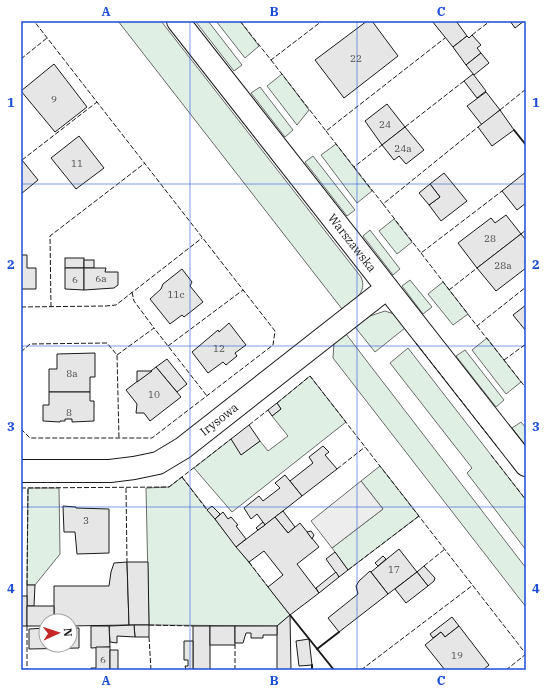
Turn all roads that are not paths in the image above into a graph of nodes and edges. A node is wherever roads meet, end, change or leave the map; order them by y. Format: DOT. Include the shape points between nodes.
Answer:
graph roads {
  1 [pos="178,21"];
  2 [pos="387,288"];
  3 [pos="526,465"];
  4 [pos="21,471"];
  1 -- 2 [label="street, Warszawska"];
  2 -- 3 [label="street, Warszawska"];
  2 -- 4 [label="street, Irysowa" via="189,444 158,463 110,471"];
}
